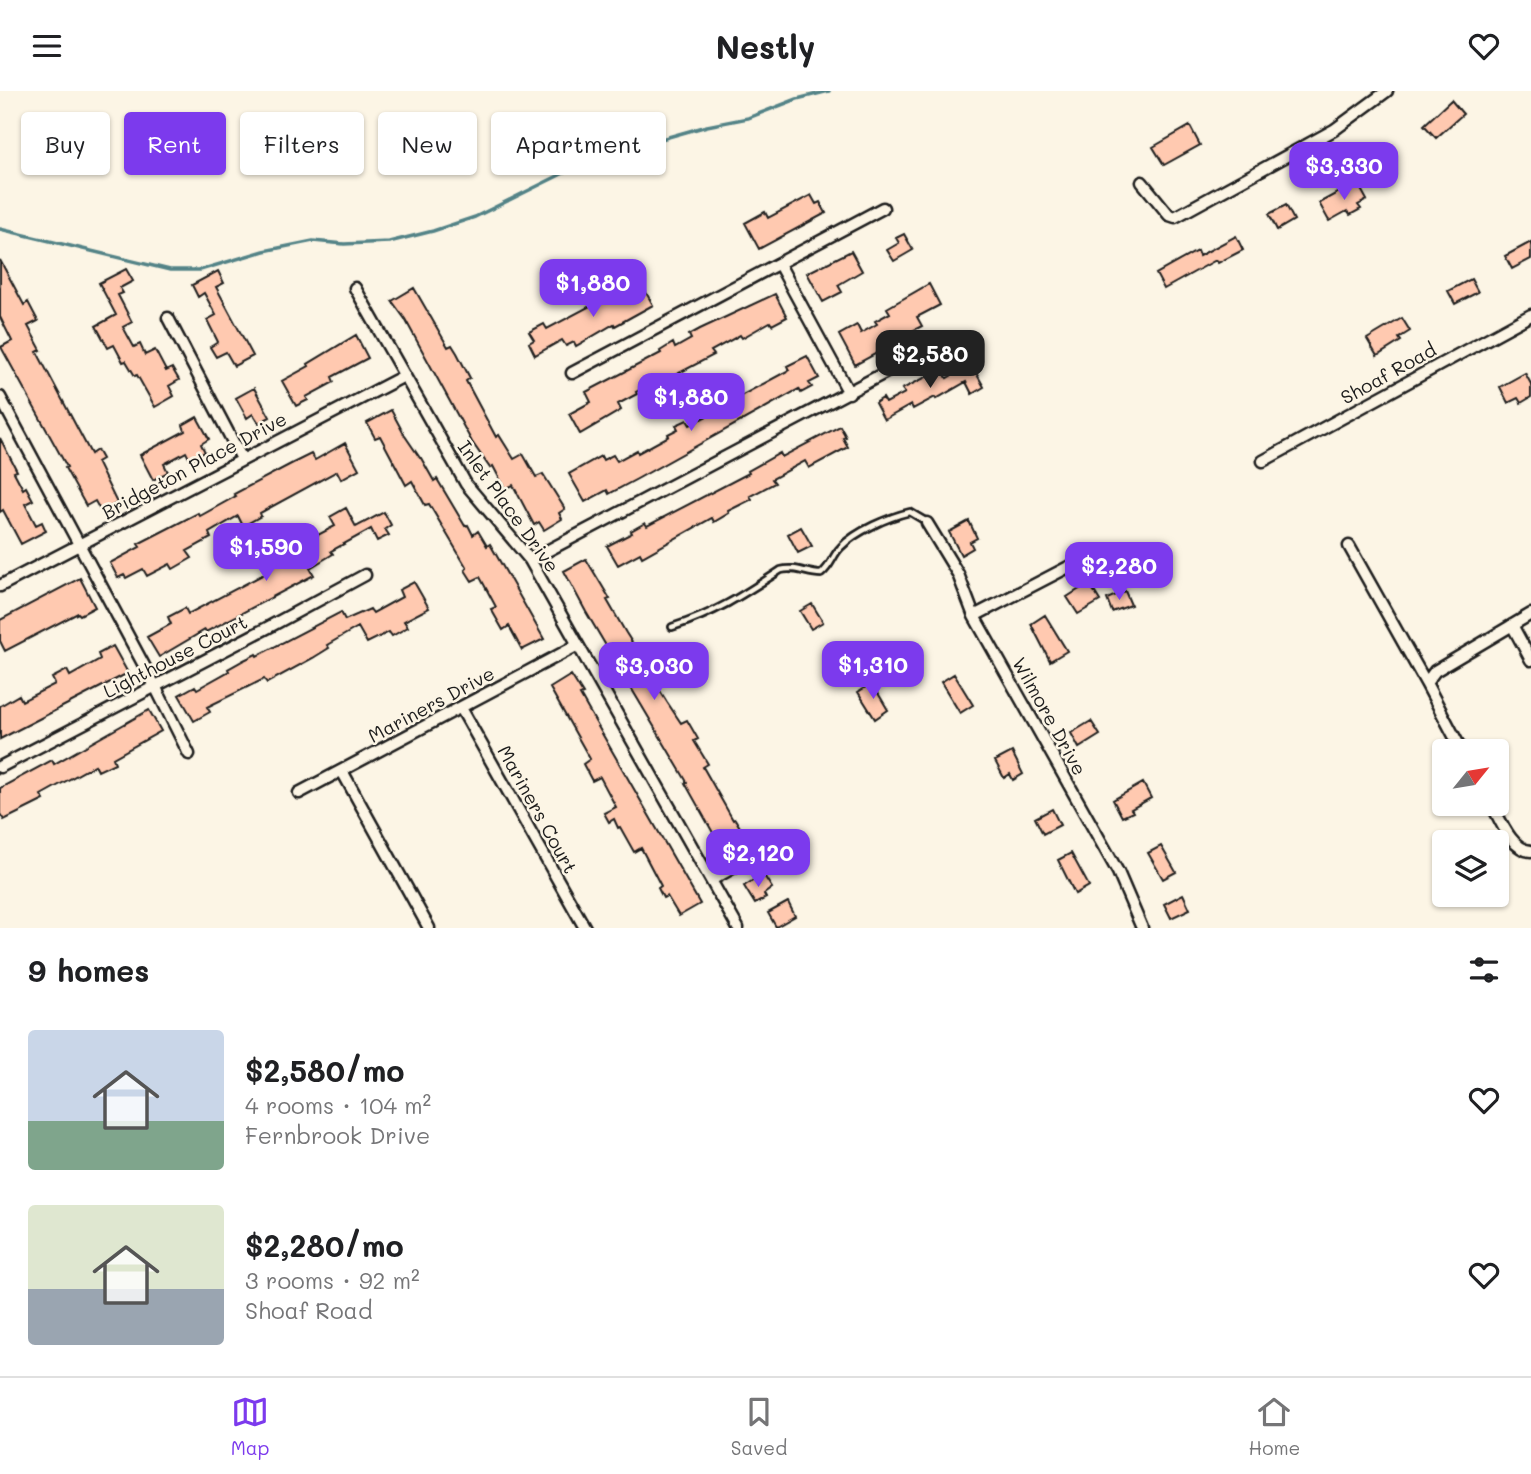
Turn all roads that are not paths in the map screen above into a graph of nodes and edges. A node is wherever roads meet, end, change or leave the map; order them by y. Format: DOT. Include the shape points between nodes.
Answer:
graph roads {
  1 [pos="1387,91"];
  2 [pos="1142,182"];
  3 [pos="883,208"];
  4 [pos="779,264"];
  5 [pos="355,288"];
  6 [pos="1531,315"];
  7 [pos="168,318"];
  8 [pos="949,339"];
  9 [pos="572,373"];
  10 [pos="404,376"];
  11 [pos="849,393"];
  12 [pos="0,397"];
  13 [pos="242,459"];
  14 [pos="1262,461"];
  15 [pos="927,523"];
  16 [pos="79,545"];
  17 [pos="1349,546"];
  18 [pos="530,559"];
  19 [pos="1080,561"];
  20 [pos="365,575"];
  21 [pos="0,586"];
  22 [pos="1531,614"];
  23 [pos="974,616"];
  24 [pos="1512,625"];
  25 [pos="672,627"];
  26 [pos="578,646"];
  27 [pos="1531,660"];
  28 [pos="1426,683"];
  29 [pos="155,686"];
  30 [pos="461,708"];
  31 [pos="1456,739"];
  32 [pos="189,754"];
  33 [pos="0,767"];
  34 [pos="342,771"];
  35 [pos="299,793"];
  36 [pos="1499,816"];
  37 [pos="1531,851"];
  38 [pos="760,853"];
  39 [pos="711,880"];
  40 [pos="429,928"];
  41 [pos="585,928"];
  42 [pos="738,928"];
  43 [pos="1142,928"];
  1 -- 2 [label="street" via="1334,130 1175,217"];
  3 -- 4 [label="street"];
  4 -- 9 [label="street"];
  4 -- 11 [label="street"];
  5 -- 10 [label="street, Inlet Place Drive"];
  6 -- 14 [label="street, Shoaf Road"];
  7 -- 13 [label="street"];
  8 -- 11 [label="street"];
  10 -- 13 [label="street, Bridgeton Place Drive"];
  10 -- 18 [label="street, Inlet Place Drive" via="466,484"];
  11 -- 18 [label="street"];
  12 -- 16 [label="street"];
  13 -- 16 [label="street, Bridgeton Place Drive"];
  15 -- 23 [label="street, Wilmore Drive" via="958,574"];
  15 -- 25 [label="lane" via="910,512 891,517 839,548 821,574 781,570 727,605"];
  16 -- 21 [label="street, Bridgeton Place Drive"];
  16 -- 29 [label="street"];
  17 -- 28 [label="street"];
  18 -- 26 [label="street, Inlet Place Drive"];
  19 -- 23 [label="street"];
  20 -- 29 [label="street, Lighthouse Court"];
  22 -- 24 [label="street"];
  23 -- 43 [label="street, Wilmore Drive" via="1118,872"];
  24 -- 27 [label="street"];
  24 -- 28 [label="street" via="1435,671"];
  26 -- 30 [label="street, Mariners Drive"];
  26 -- 39 [label="street, Inlet Place Drive"];
  28 -- 31 [label="street"];
  29 -- 32 [label="street"];
  29 -- 33 [label="street, Lighthouse Court"];
  30 -- 34 [label="street, Mariners Drive"];
  30 -- 41 [label="street, Mariners Court"];
  34 -- 35 [label="street, Mariners Drive"];
  34 -- 40 [label="street"];
  36 -- 37 [label="street" via="1518,846"];
  38 -- 39 [label="street"];
  39 -- 42 [label="street, Inlet Place Drive"];
}
